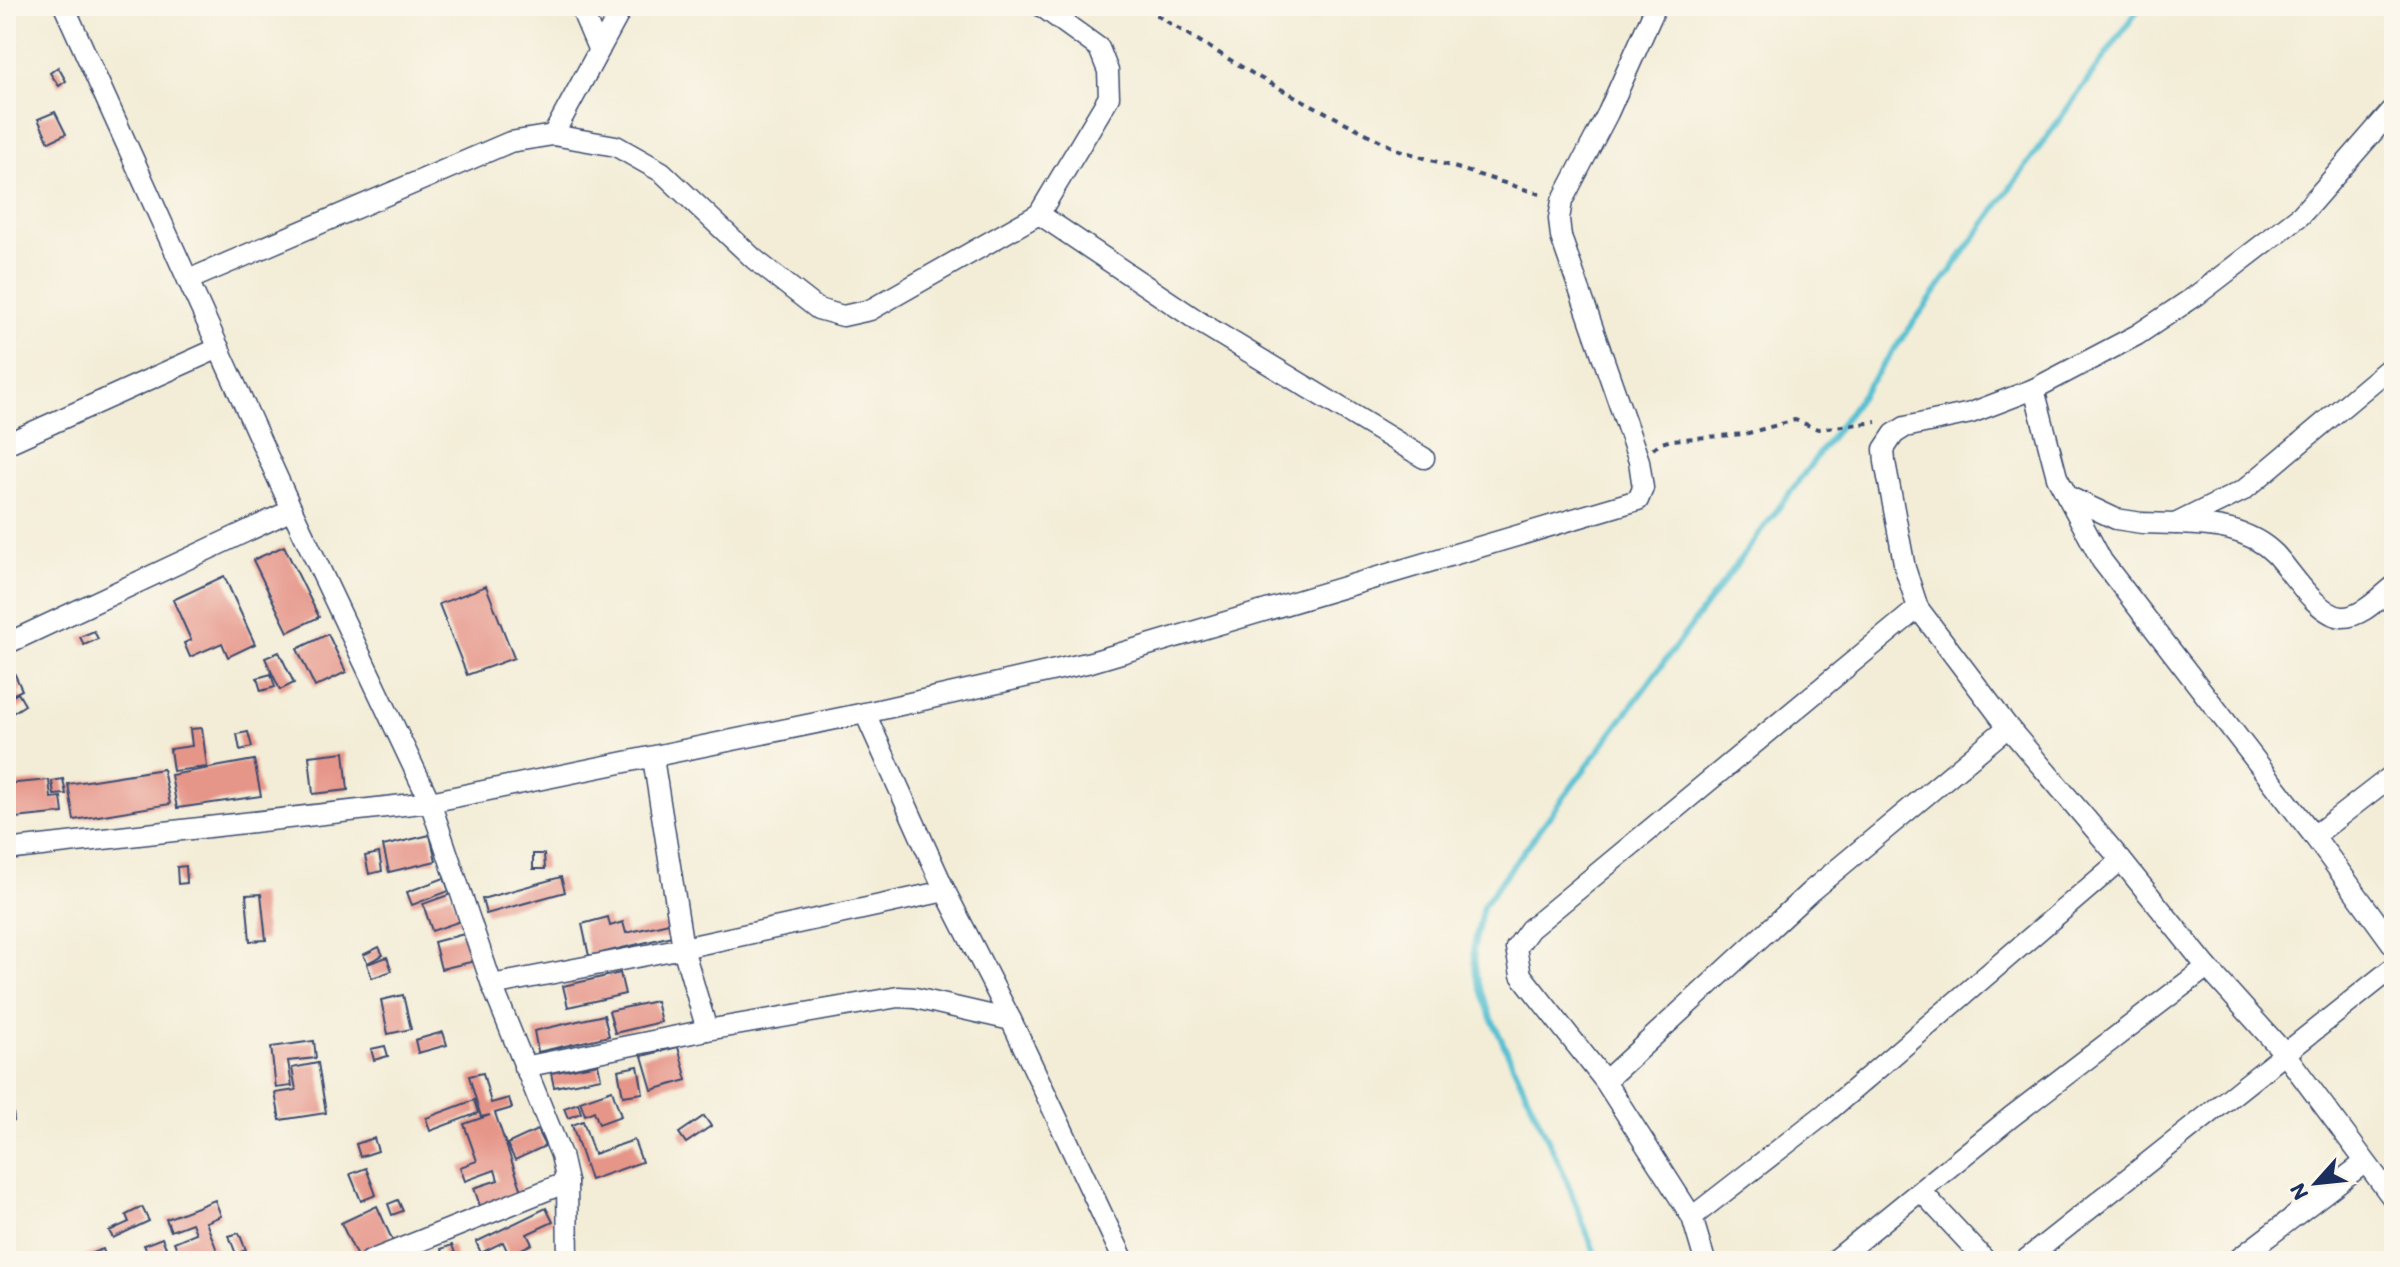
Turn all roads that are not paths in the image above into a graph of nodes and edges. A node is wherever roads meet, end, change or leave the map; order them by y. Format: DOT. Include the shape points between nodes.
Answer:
graph roads {
  1 [pos="64,6"];
  2 [pos="580,6"];
  3 [pos="623,6"];
  4 [pos="1041,6"];
  5 [pos="1656,6"];
  6 [pos="599,51"];
  7 [pos="2394,108"];
  8 [pos="553,135"];
  9 [pos="1039,214"];
  10 [pos="188,280"];
  11 [pos="219,348"];
  12 [pos="2394,364"];
  13 [pos="2034,389"];
  14 [pos="6,444"];
  15 [pos="1424,458"];
  16 [pos="2067,496"];
  17 [pos="292,510"];
  18 [pos="2175,524"];
  19 [pos="2394,586"];
  20 [pos="1918,608"];
  21 [pos="6,644"];
  22 [pos="865,713"];
  23 [pos="2008,727"];
  24 [pos="653,758"];
  25 [pos="2394,774"];
  26 [pos="430,802"];
  27 [pos="2314,836"];
  28 [pos="6,850"];
  29 [pos="2121,860"];
  30 [pos="945,891"];
  31 [pos="2394,946"];
  32 [pos="683,948"];
  33 [pos="2207,967"];
  34 [pos="2394,967"];
  35 [pos="492,985"];
  36 [pos="1011,1020"];
  37 [pos="707,1030"];
  38 [pos="2286,1055"];
  39 [pos="524,1067"];
  40 [pos="1605,1081"];
  41 [pos="2364,1163"];
  42 [pos="567,1182"];
  43 [pos="1921,1191"];
  44 [pos="2394,1200"];
  45 [pos="1692,1217"];
  46 [pos="370,1261"];
  47 [pos="568,1261"];
  48 [pos="1124,1261"];
  49 [pos="1705,1261"];
  50 [pos="1834,1261"];
  51 [pos="1986,1261"];
  52 [pos="2024,1261"];
  53 [pos="2236,1261"];
  1 -- 10 [label="street"];
  2 -- 6 [label="street"];
  3 -- 6 [label="street"];
  4 -- 9 [label="street" via="1099,48 1108,71 1109,97"];
  5 -- 22 [label="street" via="1562,201 1559,219 1640,466 1643,488 1638,500 1091,662"];
  6 -- 8 [label="street"];
  7 -- 13 [label="street" via="2301,215 2264,246 2137,335"];
  8 -- 9 [label="street" via="616,146 662,172 754,259 818,309 843,316 870,310"];
  8 -- 10 [label="street" via="510,142"];
  9 -- 15 [label="street" via="1201,323"];
  10 -- 11 [label="street"];
  11 -- 14 [label="street"];
  11 -- 17 [label="street"];
  12 -- 18 [label="street" via="2244,490"];
  13 -- 16 [label="street"];
  13 -- 20 [label="street" via="1971,413 1905,427 1884,449 1905,568"];
  16 -- 18 [label="street" via="2116,519"];
  16 -- 27 [label="street" via="2102,561"];
  17 -- 21 [label="street"];
  17 -- 26 [label="street"];
  18 -- 19 [label="street" via="2230,528 2255,540 2274,553 2328,612 2342,617 2360,612"];
  20 -- 23 [label="street"];
  20 -- 40 [label="street" via="1530,929 1516,948 1521,975"];
  22 -- 24 [label="street"];
  22 -- 30 [label="street"];
  23 -- 29 [label="street"];
  23 -- 40 [label="street" via="1811,891"];
  24 -- 26 [label="street"];
  24 -- 32 [label="street"];
  25 -- 27 [label="street"];
  26 -- 28 [label="street"];
  26 -- 35 [label="street"];
  27 -- 31 [label="street"];
  29 -- 33 [label="street"];
  29 -- 45 [label="street" via="1826,1113"];
  30 -- 32 [label="street"];
  30 -- 36 [label="street"];
  32 -- 35 [label="street"];
  32 -- 37 [label="street"];
  33 -- 38 [label="street"];
  33 -- 43 [label="street"];
  34 -- 38 [label="street"];
  35 -- 39 [label="street"];
  36 -- 37 [label="street" via="898,997"];
  36 -- 48 [label="street"];
  37 -- 39 [label="street"];
  38 -- 41 [label="street"];
  38 -- 52 [label="street"];
  39 -- 42 [label="street"];
  40 -- 45 [label="street"];
  41 -- 44 [label="street"];
  41 -- 53 [label="street"];
  42 -- 46 [label="street"];
  42 -- 47 [label="street"];
  43 -- 50 [label="street"];
  43 -- 51 [label="street"];
  45 -- 49 [label="street"];
}
